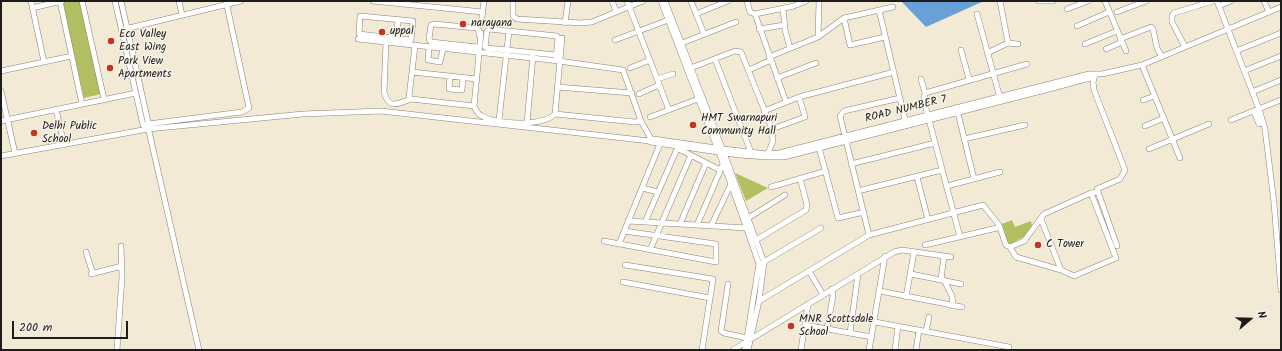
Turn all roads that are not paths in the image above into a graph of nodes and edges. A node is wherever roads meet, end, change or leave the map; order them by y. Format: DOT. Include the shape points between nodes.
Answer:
graph roads {
  1 [pos="31,1"];
  2 [pos="61,1"];
  3 [pos="82,1"];
  4 [pos="115,1"];
  5 [pos="121,1"];
  6 [pos="179,1"];
  7 [pos="241,1"];
  8 [pos="373,1"];
  9 [pos="484,1"];
  10 [pos="513,1"];
  11 [pos="568,1"];
  12 [pos="612,1"];
  13 [pos="643,1"];
  14 [pos="661,1"];
  15 [pos="665,1"];
  16 [pos="692,1"];
  17 [pos="728,1"];
  18 [pos="747,1"];
  19 [pos="806,1"];
  20 [pos="818,1"];
  21 [pos="1000,1"];
  22 [pos="1039,1"];
  23 [pos="1053,1"];
  24 [pos="1088,1"];
  25 [pos="1105,1"];
  26 [pos="1146,1"];
  27 [pos="1213,1"];
  28 [pos="1231,1"];
  29 [pos="1264,1"];
  30 [pos="226,3"];
  31 [pos="628,4"];
  32 [pos="1218,4"];
  33 [pos="893,7"];
  34 [pos="1281,7"];
  35 [pos="32,8"];
  36 [pos="783,8"];
  37 [pos="1067,9"];
  38 [pos="879,10"];
  39 [pos="616,11"];
  40 [pos="483,12"];
  41 [pos="1110,12"];
  42 [pos="1117,12"];
  43 [pos="1269,12"];
  44 [pos="696,14"];
  45 [pos="755,14"];
  46 [pos="977,14"];
  47 [pos="182,15"];
  48 [pos="844,18"];
  49 [pos="670,19"];
  50 [pos="398,20"];
  51 [pos="736,22"];
  52 [pos="565,23"];
  53 [pos="481,24"];
  54 [pos="784,25"];
  55 [pos="1077,26"];
  56 [pos="1228,28"];
  57 [pos="760,29"];
  58 [pos="125,30"];
  59 [pos="509,31"];
  60 [pos="638,31"];
  61 [pos="1117,31"];
  62 [pos="481,33"];
  63 [pos="1281,33"];
  64 [pos="704,34"];
  65 [pos="818,37"];
  66 [pos="885,37"];
  67 [pos="562,38"];
  68 [pos="358,39"];
  69 [pos="615,40"];
  70 [pos="396,41"];
  71 [pos="1121,41"];
  72 [pos="386,42"];
  73 [pos="682,43"];
  74 [pos="1008,43"];
  75 [pos="412,44"];
  76 [pos="1018,44"];
  77 [pos="1085,44"];
  78 [pos="429,47"];
  79 [pos="456,47"];
  80 [pos="1185,47"];
  81 [pos="790,48"];
  82 [pos="443,49"];
  83 [pos="1106,49"];
  84 [pos="961,50"];
  85 [pos="478,51"];
  86 [pos="1126,51"];
  87 [pos="1236,51"];
  88 [pos="507,52"];
  89 [pos="988,53"];
  90 [pos="533,55"];
  91 [pos="72,56"];
  92 [pos="1281,56"];
  93 [pos="1162,57"];
  94 [pos="770,58"];
  95 [pos="557,59"];
  96 [pos="715,59"];
  97 [pos="650,60"];
  98 [pos="44,62"];
  99 [pos="816,62"];
  100 [pos="1027,64"];
  101 [pos="1142,65"];
  102 [pos="630,68"];
  103 [pos="689,69"];
  104 [pos="749,70"];
  105 [pos="1,71"];
  106 [pos="1244,71"];
  107 [pos="412,72"];
  108 [pos="894,72"];
  109 [pos="993,72"];
  110 [pos="673,74"];
  111 [pos="1094,75"];
  112 [pos="450,76"];
  113 [pos="463,78"];
  114 [pos="777,78"];
  115 [pos="477,79"];
  116 [pos="657,79"];
  117 [pos="921,79"];
  118 [pos="969,79"];
  119 [pos="1281,80"];
  120 [pos="659,85"];
  121 [pos="557,87"];
  122 [pos="1,91"];
  123 [pos="1252,92"];
  124 [pos="136,93"];
  125 [pos="632,93"];
  126 [pos="925,93"];
  127 [pos="639,94"];
  128 [pos="1155,96"];
  129 [pos="799,97"];
  130 [pos="900,98"];
  131 [pos="104,99"];
  132 [pos="411,99"];
  133 [pos="698,99"];
  134 [pos="1000,99"];
  135 [pos="1142,100"];
  136 [pos="1281,100"];
  137 [pos="786,102"];
  138 [pos="82,104"];
  139 [pos="474,106"];
  140 [pos="56,109"];
  141 [pos="669,110"];
  142 [pos="958,110"];
  143 [pos="1256,110"];
  144 [pos="764,111"];
  145 [pos="554,114"];
  146 [pos="650,117"];
  147 [pos="929,118"];
  148 [pos="1164,118"];
  149 [pos="7,120"];
  150 [pos="499,120"];
  151 [pos="1231,120"];
  152 [pos="1,121"];
  153 [pos="641,121"];
  154 [pos="527,123"];
  155 [pos="906,123"];
  156 [pos="1209,124"];
  157 [pos="1259,124"];
  158 [pos="1025,125"];
  159 [pos="148,126"];
  160 [pos="1145,126"];
  161 [pos="772,129"];
  162 [pos="845,138"];
  163 [pos="964,139"];
  164 [pos="1172,139"];
  165 [pos="650,140"];
  166 [pos="935,143"];
  167 [pos="660,144"];
  168 [pos="64,145"];
  169 [pos="818,145"];
  170 [pos="676,148"];
  171 [pos="1149,149"];
  172 [pos="721,151"];
  173 [pos="15,153"];
  174 [pos="752,154"];
  175 [pos="691,155"];
  176 [pos="1,156"];
  177 [pos="767,156"];
  178 [pos="1180,158"];
  179 [pos="706,162"];
  180 [pos="723,164"];
  181 [pos="851,164"];
  182 [pos="720,170"];
  183 [pos="942,170"];
  184 [pos="826,171"];
  185 [pos="1000,172"];
  186 [pos="917,177"];
  187 [pos="800,178"];
  188 [pos="974,179"];
  189 [pos="731,184"];
  190 [pos="947,186"];
  191 [pos="771,187"];
  192 [pos="642,188"];
  193 [pos="858,191"];
  194 [pos="658,192"];
  195 [pos="1098,192"];
  196 [pos="1091,193"];
  197 [pos="785,195"];
  198 [pos="864,212"];
  199 [pos="954,214"];
  200 [pos="1041,219"];
  201 [pos="746,220"];
  202 [pos="928,220"];
  203 [pos="628,221"];
  204 [pos="645,222"];
  205 [pos="662,223"];
  206 [pos="680,224"];
  207 [pos="697,225"];
  208 [pos="711,226"];
  209 [pos="747,228"];
  210 [pos="821,228"];
  211 [pos="997,228"];
  212 [pos="624,231"];
  213 [pos="869,235"];
  214 [pos="656,236"];
  215 [pos="960,237"];
  216 [pos="756,240"];
  217 [pos="604,241"];
  218 [pos="619,244"];
  219 [pos="925,245"];
  220 [pos="121,246"];
  221 [pos="1117,246"];
  222 [pos="1010,247"];
  223 [pos="650,250"];
  224 [pos="86,252"];
  225 [pos="914,252"];
  226 [pos="885,256"];
  227 [pos="944,256"];
  228 [pos="951,257"];
  229 [pos="761,263"];
  230 [pos="625,264"];
  231 [pos="122,266"];
  232 [pos="1061,270"];
  233 [pos="809,271"];
  234 [pos="858,274"];
  235 [pos="911,274"];
  236 [pos="942,279"];
  237 [pos="623,282"];
  238 [pos="728,284"];
  239 [pos="961,284"];
  240 [pos="832,289"];
  241 [pos="1281,290"];
  242 [pos="880,291"];
  243 [pos="823,295"];
  244 [pos="906,296"];
  245 [pos="710,298"];
  246 [pos="759,301"];
  247 [pos="808,304"];
  248 [pos="953,306"];
  249 [pos="962,307"];
  250 [pos="928,317"];
  251 [pos="875,322"];
  252 [pos="805,325"];
  253 [pos="898,326"];
  254 [pos="827,329"];
  255 [pos="919,330"];
  256 [pos="926,331"];
  257 [pos="850,333"];
  258 [pos="872,337"];
  259 [pos="748,340"];
  260 [pos="1009,347"];
  261 [pos="117,350"];
  262 [pos="200,350"];
  263 [pos="702,350"];
  264 [pos="733,350"];
  265 [pos="745,350"];
  266 [pos="748,350"];
  267 [pos="801,350"];
  268 [pos="870,350"];
  269 [pos="895,350"];
  270 [pos="916,350"];
  1 -- 35 [label="street"];
  2 -- 35 [label="street"];
  2 -- 91 [label="street"];
  3 -- 131 [label="street"];
  4 -- 58 [label="street"];
  5 -- 58 [label="street"];
  6 -- 47 [label="street"];
  7 -- 30 [label="street"];
  8 -- 40 [label="street"];
  9 -- 40 [label="street"];
  10 -- 52 [label="street" via="512,12 517,19"];
  11 -- 52 [label="street"];
  12 -- 39 [label="street"];
  13 -- 31 [label="street"];
  14 -- 49 [label="street"];
  15 -- 49 [label="street"];
  16 -- 44 [label="street"];
  17 -- 44 [label="street"];
  18 -- 45 [label="street" via="750,12"];
  19 -- 36 [label="street"];
  20 -- 65 [label="street"];
  21 -- 74 [label="street"];
  22 -- 23 [label="street"];
  24 -- 37 [label="street"];
  25 -- 41 [label="street"];
  26 -- 42 [label="street"];
  27 -- 80 [label="street" via="1174,13 1172,16 1172,22"];
  28 -- 32 [label="street"];
  29 -- 43 [label="street"];
  30 -- 47 [label="street"];
  30 -- 159 [label="street" via="248,108 242,112"];
  31 -- 39 [label="street"];
  31 -- 60 [label="street"];
  32 -- 56 [label="street"];
  33 -- 38 [label="street"];
  34 -- 43 [label="street, ROAD NUMBER 7"];
  35 -- 98 [label="street"];
  36 -- 45 [label="street"];
  36 -- 54 [label="street"];
  38 -- 48 [label="street"];
  38 -- 66 [label="street"];
  39 -- 52 [label="street" via="592,22"];
  40 -- 53 [label="street"];
  41 -- 55 [label="street"];
  41 -- 61 [label="street"];
  43 -- 56 [label="street, ROAD NUMBER 7"];
  44 -- 64 [label="street"];
  45 -- 57 [label="street"];
  46 -- 89 [label="street"];
  47 -- 58 [label="street"];
  48 -- 65 [label="street"];
  48 -- 66 [label="street" via="850,44"];
  49 -- 60 [label="street"];
  49 -- 73 [label="street"];
  49 -- 103 [label="street"];
  50 -- 70 [label="street"];
  50 -- 70 [label="street" via="362,16 358,31 359,34"];
  50 -- 75 [label="street" via="412,21"];
  51 -- 64 [label="street"];
  54 -- 57 [label="street"];
  54 -- 81 [label="street"];
  56 -- 80 [label="street, ROAD NUMBER 7"];
  56 -- 87 [label="street"];
  57 -- 94 [label="street"];
  58 -- 124 [label="street"];
  58 -- 159 [label="street"];
  59 -- 88 [label="street"];
  59 -- 88 [label="street" via="489,29 485,47"];
  59 -- 95 [label="street" via="558,37"];
  60 -- 69 [label="street"];
  60 -- 97 [label="street"];
  61 -- 71 [label="street"];
  61 -- 77 [label="street"];
  62 -- 85 [label="street"];
  63 -- 87 [label="street"];
  64 -- 73 [label="street"];
  65 -- 81 [label="street"];
  66 -- 108 [label="street"];
  67 -- 95 [label="street"];
  68 -- 72 [label="street"];
  70 -- 72 [label="street"];
  70 -- 75 [label="street"];
  71 -- 83 [label="street"];
  71 -- 86 [label="street"];
  71 -- 93 [label="street" via="1151,27"];
  72 -- 132 [label="street" via="384,92 387,100 395,105"];
  73 -- 103 [label="street"];
  74 -- 76 [label="street"];
  74 -- 89 [label="street"];
  75 -- 78 [label="street"];
  75 -- 107 [label="street"];
  78 -- 82 [label="street"];
  78 -- 82 [label="street" via="428,60 440,62"];
  79 -- 82 [label="street"];
  79 -- 85 [label="street"];
  79 -- 85 [label="street" via="429,41 432,24 478,28"];
  80 -- 93 [label="street, ROAD NUMBER 7"];
  81 -- 94 [label="street"];
  84 -- 118 [label="street"];
  85 -- 88 [label="street"];
  85 -- 115 [label="street"];
  87 -- 106 [label="street"];
  88 -- 90 [label="street"];
  88 -- 150 [label="street"];
  89 -- 109 [label="street"];
  90 -- 95 [label="street"];
  90 -- 154 [label="street"];
  91 -- 98 [label="street"];
  91 -- 138 [label="street"];
  92 -- 106 [label="street"];
  93 -- 101 [label="street, ROAD NUMBER 7"];
  94 -- 104 [label="street"];
  94 -- 114 [label="street"];
  95 -- 121 [label="street"];
  95 -- 125 [label="street" via="623,70"];
  96 -- 103 [label="street"];
  96 -- 104 [label="street" via="738,51 741,52"];
  96 -- 174 [label="street"];
  97 -- 102 [label="street"];
  97 -- 116 [label="street"];
  98 -- 105 [label="street"];
  99 -- 114 [label="street"];
  100 -- 109 [label="street"];
  101 -- 111 [label="street, ROAD NUMBER 7"];
  101 -- 128 [label="street"];
  103 -- 133 [label="street"];
  103 -- 172 [label="street"];
  104 -- 144 [label="street"];
  106 -- 123 [label="street"];
  107 -- 112 [label="street"];
  107 -- 132 [label="street" via="409,97"];
  108 -- 129 [label="street"];
  108 -- 130 [label="street"];
  109 -- 118 [label="street"];
  109 -- 134 [label="street"];
  110 -- 116 [label="street"];
  111 -- 134 [label="street, ROAD NUMBER 7" via="1089,74"];
  111 -- 195 [label="street" via="1094,90 1125,170 1120,179 1101,187"];
  112 -- 113 [label="street"];
  112 -- 113 [label="street" via="449,89 460,91"];
  113 -- 115 [label="street"];
  114 -- 137 [label="street"];
  115 -- 139 [label="street"];
  116 -- 120 [label="street"];
  117 -- 126 [label="street"];
  118 -- 126 [label="street"];
  119 -- 123 [label="street"];
  120 -- 127 [label="street"];
  120 -- 141 [label="street"];
  121 -- 125 [label="street"];
  121 -- 145 [label="street"];
  122 -- 149 [label="street"];
  123 -- 143 [label="street"];
  124 -- 131 [label="street"];
  124 -- 159 [label="street" via="143,125"];
  125 -- 153 [label="street"];
  126 -- 147 [label="street" via="924,101"];
  128 -- 135 [label="street"];
  128 -- 148 [label="street"];
  129 -- 137 [label="street"];
  129 -- 161 [label="street" via="805,117"];
  130 -- 155 [label="street"];
  130 -- 162 [label="street" via="842,112 840,116"];
  131 -- 138 [label="street"];
  132 -- 139 [label="street"];
  133 -- 141 [label="street"];
  133 -- 172 [label="street"];
  134 -- 142 [label="street, ROAD NUMBER 7"];
  136 -- 143 [label="street"];
  137 -- 144 [label="street"];
  138 -- 140 [label="street"];
  139 -- 150 [label="street" via="483,117"];
  140 -- 149 [label="street"];
  140 -- 168 [label="street"];
  141 -- 146 [label="street"];
  142 -- 147 [label="street, ROAD NUMBER 7"];
  142 -- 163 [label="street"];
  143 -- 151 [label="street"];
  143 -- 157 [label="street"];
  143 -- 241 [label="street" via="1266,141"];
  144 -- 161 [label="street"];
  145 -- 153 [label="street"];
  145 -- 154 [label="street" via="542,121"];
  147 -- 155 [label="street, ROAD NUMBER 7"];
  147 -- 166 [label="street"];
  148 -- 160 [label="street"];
  148 -- 164 [label="street"];
  149 -- 152 [label="street"];
  149 -- 173 [label="street"];
  150 -- 154 [label="street"];
  153 -- 165 [label="street"];
  155 -- 162 [label="street, ROAD NUMBER 7"];
  156 -- 164 [label="street"];
  158 -- 163 [label="street"];
  159 -- 165 [label="street" via="274,116 381,112"];
  159 -- 168 [label="street"];
  159 -- 262 [label="street"];
  161 -- 177 [label="street" via="773,140"];
  162 -- 169 [label="street, ROAD NUMBER 7"];
  162 -- 181 [label="street"];
  163 -- 188 [label="street"];
  164 -- 171 [label="street"];
  164 -- 178 [label="street"];
  165 -- 167 [label="street" via="652,144"];
  165 -- 172 [label="street" via="711,146"];
  166 -- 181 [label="street"];
  166 -- 183 [label="street"];
  167 -- 170 [label="street"];
  167 -- 192 [label="street"];
  168 -- 173 [label="street"];
  169 -- 177 [label="street, ROAD NUMBER 7" via="784,157"];
  169 -- 184 [label="street"];
  170 -- 172 [label="street"];
  170 -- 175 [label="street"];
  170 -- 194 [label="street"];
  172 -- 174 [label="street, ROAD NUMBER 7"];
  172 -- 180 [label="street"];
  172 -- 201 [label="street"];
  173 -- 176 [label="street"];
  174 -- 177 [label="street, ROAD NUMBER 7"];
  175 -- 179 [label="street"];
  175 -- 205 [label="street"];
  179 -- 182 [label="street"];
  179 -- 206 [label="street"];
  180 -- 182 [label="street"];
  180 -- 189 [label="street"];
  181 -- 193 [label="street"];
  182 -- 207 [label="street"];
  183 -- 186 [label="street"];
  183 -- 190 [label="street"];
  184 -- 187 [label="street"];
  184 -- 198 [label="street" via="838,218"];
  185 -- 188 [label="street"];
  186 -- 193 [label="street"];
  186 -- 202 [label="street"];
  187 -- 191 [label="street"];
  187 -- 216 [label="street" via="806,210"];
  188 -- 190 [label="street"];
  189 -- 201 [label="street"];
  189 -- 208 [label="street"];
  190 -- 199 [label="street"];
  192 -- 194 [label="street"];
  192 -- 203 [label="street"];
  193 -- 198 [label="street"];
  194 -- 204 [label="street"];
  195 -- 196 [label="street"];
  195 -- 221 [label="street"];
  196 -- 200 [label="street" via="1044,214"];
  196 -- 232 [label="street" via="1116,258 1074,276"];
  197 -- 201 [label="street"];
  198 -- 213 [label="street"];
  199 -- 202 [label="street"];
  199 -- 215 [label="street"];
  199 -- 222 [label="street" via="983,205 999,225 1006,245"];
  200 -- 222 [label="street" via="1024,241"];
  200 -- 232 [label="street"];
  201 -- 209 [label="street"];
  201 -- 216 [label="street"];
  202 -- 213 [label="street"];
  203 -- 204 [label="street"];
  203 -- 212 [label="street"];
  204 -- 205 [label="street"];
  205 -- 206 [label="street"];
  205 -- 214 [label="street"];
  206 -- 207 [label="street"];
  207 -- 208 [label="street"];
  208 -- 209 [label="street"];
  209 -- 229 [label="street"];
  210 -- 229 [label="street"];
  211 -- 215 [label="street"];
  212 -- 214 [label="street"];
  212 -- 218 [label="street"];
  213 -- 233 [label="street"];
  214 -- 223 [label="street"];
  214 -- 223 [label="street" via="716,244 716,262"];
  215 -- 219 [label="street"];
  216 -- 229 [label="street"];
  217 -- 218 [label="street"];
  218 -- 223 [label="street"];
  220 -- 231 [label="street"];
  222 -- 232 [label="street" via="1016,257"];
  224 -- 231 [label="street" via="92,274"];
  225 -- 226 [label="street" via="902,250"];
  225 -- 227 [label="street"];
  225 -- 235 [label="street"];
  226 -- 234 [label="street"];
  226 -- 242 [label="street"];
  227 -- 228 [label="street"];
  227 -- 236 [label="street"];
  229 -- 246 [label="street"];
  229 -- 259 [label="street"];
  230 -- 245 [label="street" via="713,279"];
  231 -- 261 [label="street"];
  233 -- 243 [label="street"];
  233 -- 246 [label="street"];
  234 -- 240 [label="street"];
  234 -- 257 [label="street"];
  235 -- 236 [label="street"];
  235 -- 244 [label="street"];
  236 -- 239 [label="street"];
  236 -- 248 [label="street" via="952,296"];
  237 -- 245 [label="street"];
  238 -- 259 [label="street" via="721,331"];
  240 -- 243 [label="street"];
  240 -- 254 [label="street"];
  242 -- 244 [label="street"];
  242 -- 251 [label="street"];
  243 -- 247 [label="street"];
  244 -- 248 [label="street"];
  245 -- 263 [label="street"];
  246 -- 259 [label="street"];
  247 -- 252 [label="street"];
  247 -- 259 [label="street"];
  248 -- 249 [label="street"];
  250 -- 256 [label="street"];
  251 -- 253 [label="street"];
  251 -- 258 [label="street"];
  252 -- 254 [label="street"];
  252 -- 267 [label="street"];
  253 -- 255 [label="street"];
  253 -- 269 [label="street"];
  254 -- 257 [label="street"];
  255 -- 256 [label="street"];
  255 -- 270 [label="street"];
  256 -- 260 [label="street"];
  257 -- 258 [label="street"];
  258 -- 268 [label="street"];
  259 -- 264 [label="street"];
  259 -- 265 [label="street"];
  259 -- 266 [label="street"];
}
